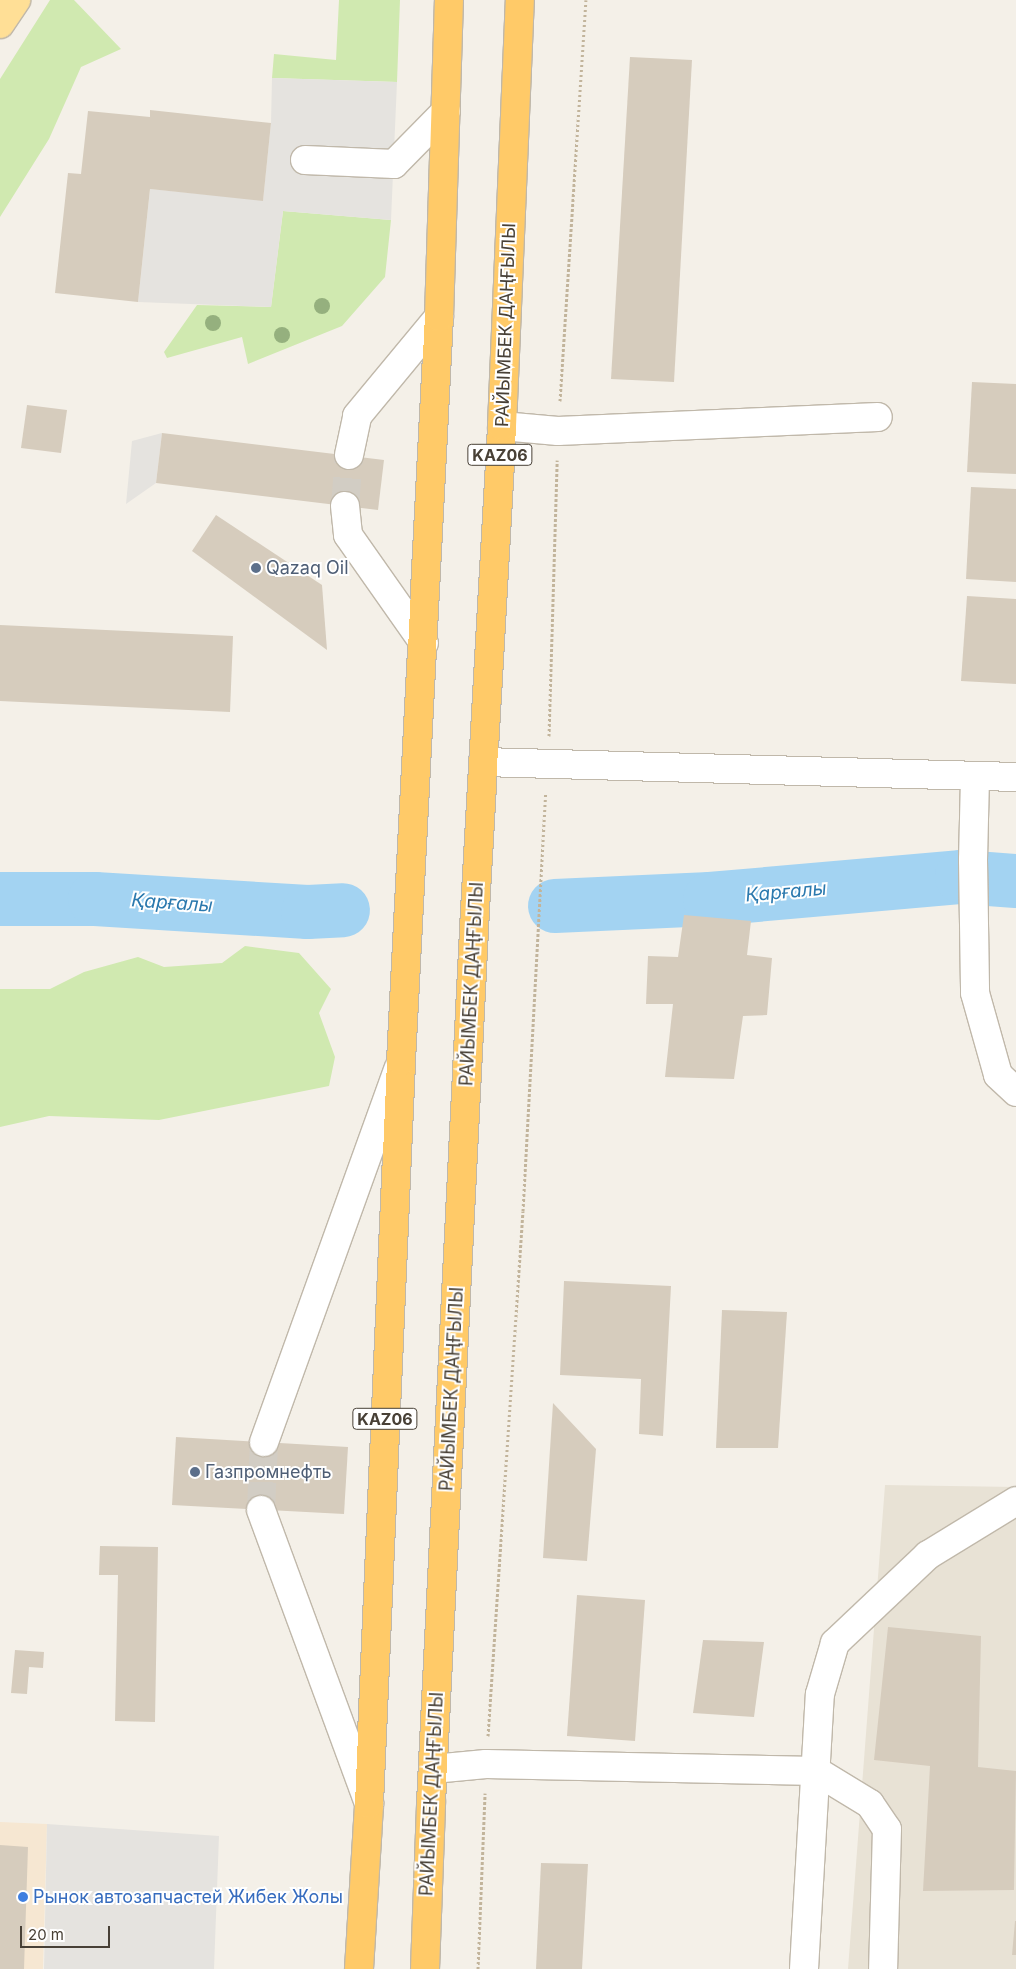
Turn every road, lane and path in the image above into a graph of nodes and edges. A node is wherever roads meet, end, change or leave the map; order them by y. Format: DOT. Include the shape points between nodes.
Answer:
graph roads {
  1 [pos="16,0"];
  2 [pos="449,0"];
  3 [pos="520,0"];
  4 [pos="586,0"];
  5 [pos="0,24"];
  6 [pos="446,111"];
  7 [pos="305,160"];
  8 [pos="440,317"];
  9 [pos="878,417"];
  10 [pos="502,426"];
  11 [pos="558,431"];
  12 [pos="349,455"];
  13 [pos="346,506"];
  14 [pos="424,643"];
  15 [pos="483,762"];
  16 [pos="548,765"];
  17 [pos="1016,777"];
  18 [pos="975,778"];
  19 [pos="401,1061"];
  20 [pos="1016,1092"];
  21 [pos="264,1442"];
  22 [pos="1016,1501"];
  23 [pos="261,1510"];
  24 [pos="486,1764"];
  25 [pos="433,1769"];
  26 [pos="816,1771"];
  27 [pos="369,1804"];
  28 [pos="359,1969"];
  29 [pos="425,1969"];
  30 [pos="478,1969"];
  31 [pos="804,1969"];
  32 [pos="882,1969"];
  1 -- 5 [label="main road"];
  2 -- 6 [label="highway, KАZ06"];
  3 -- 10 [label="highway, РАЙЫМБЕК ДАҢҒЫЛЫ / KАZ06"];
  4 -- 11 [label="path"];
  6 -- 7 [label="street" via="394,164"];
  6 -- 8 [label="highway, KАZ06"];
  8 -- 12 [label="street" via="357,416"];
  8 -- 14 [label="highway, KАZ06"];
  9 -- 11 [label="street"];
  10 -- 11 [label="street"];
  10 -- 15 [label="highway, РАЙЫМБЕК ДАҢҒЫЛЫ / KАZ06"];
  11 -- 16 [label="path"];
  13 -- 14 [label="street" via="348,535"];
  14 -- 19 [label="highway, KАZ06"];
  15 -- 16 [label="street"];
  15 -- 25 [label="highway, РАЙЫМБЕК ДАҢҒЫЛЫ / KАZ06"];
  16 -- 18 [label="street"];
  16 -- 24 [label="path" via="523,1211"];
  17 -- 18 [label="street"];
  18 -- 20 [label="street" via="975,994 998,1075"];
  19 -- 21 [label="street"];
  19 -- 27 [label="highway, KАZ06"];
  22 -- 26 [label="street" via="928,1555 835,1643 820,1694"];
  23 -- 27 [label="street"];
  24 -- 25 [label="street"];
  24 -- 26 [label="street"];
  24 -- 30 [label="path"];
  25 -- 29 [label="highway, РАЙЫМБЕК ДАҢҒЫЛЫ / KАZ06"];
  26 -- 31 [label="street"];
  26 -- 32 [label="street" via="870,1804 887,1829"];
  27 -- 28 [label="highway, KАZ06"];
}
